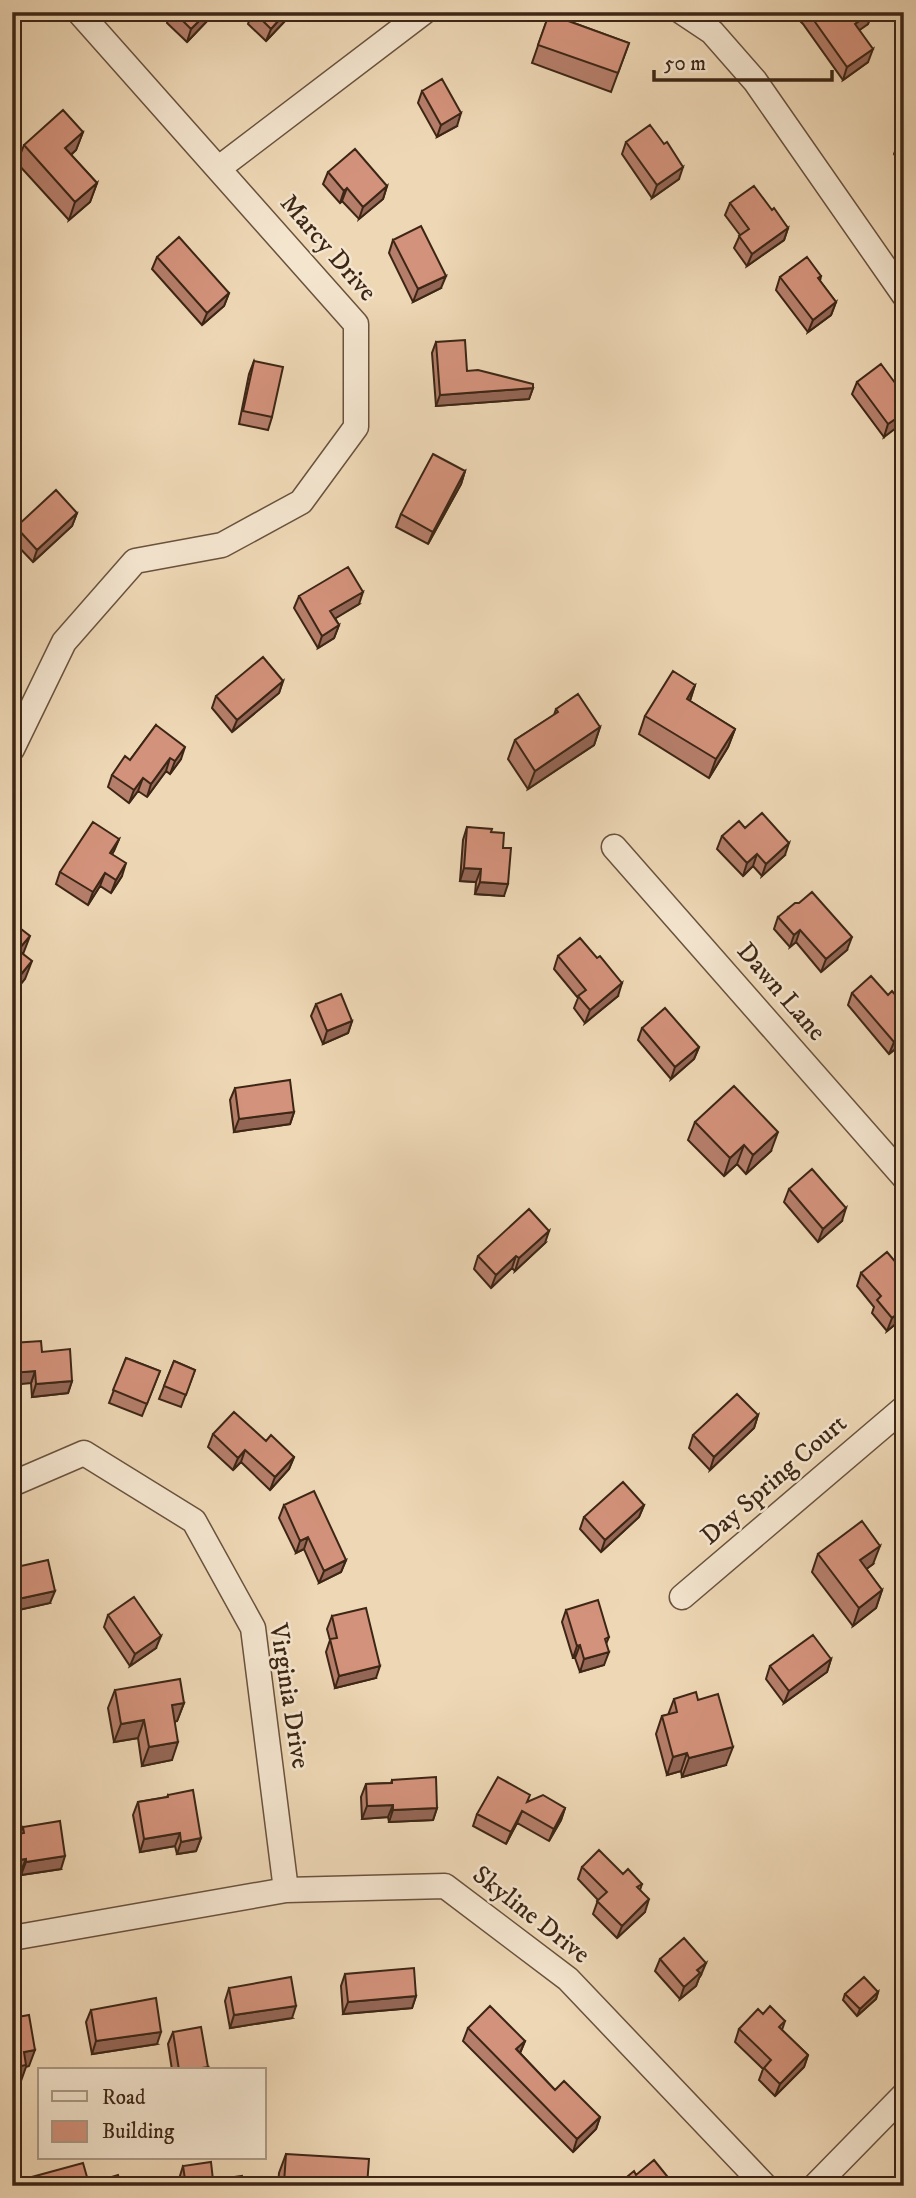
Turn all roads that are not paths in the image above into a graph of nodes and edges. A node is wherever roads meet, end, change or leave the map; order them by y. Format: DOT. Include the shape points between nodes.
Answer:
graph roads {
  1 [pos="79,12"];
  2 [pos="424,12"];
  3 [pos="681,12"];
  4 [pos="219,168"];
  5 [pos="904,295"];
  6 [pos="12,749"];
  7 [pos="614,847"];
  8 [pos="904,1177"];
  9 [pos="904,1408"];
  10 [pos="12,1484"];
  11 [pos="682,1597"];
  12 [pos="286,1890"];
  13 [pos="12,1938"];
  14 [pos="904,2095"];
  15 [pos="765,2186"];
  16 [pos="815,2186"];
  1 -- 4 [label="street, Marcy Drive"];
  2 -- 4 [label="street"];
  3 -- 5 [label="street" via="712,32 755,81"];
  4 -- 6 [label="street, Marcy Drive" via="356,324 356,426 301,502 222,545 135,561 64,642"];
  7 -- 8 [label="street, Dawn Lane"];
  9 -- 11 [label="street, Day Spring Court"];
  10 -- 12 [label="street, Virginia Drive" via="83,1453 194,1521 253,1628"];
  12 -- 13 [label="street, Skyline Drive"];
  12 -- 15 [label="street, Skyline Drive" via="445,1886 568,1979"];
  14 -- 16 [label="street"];
}
